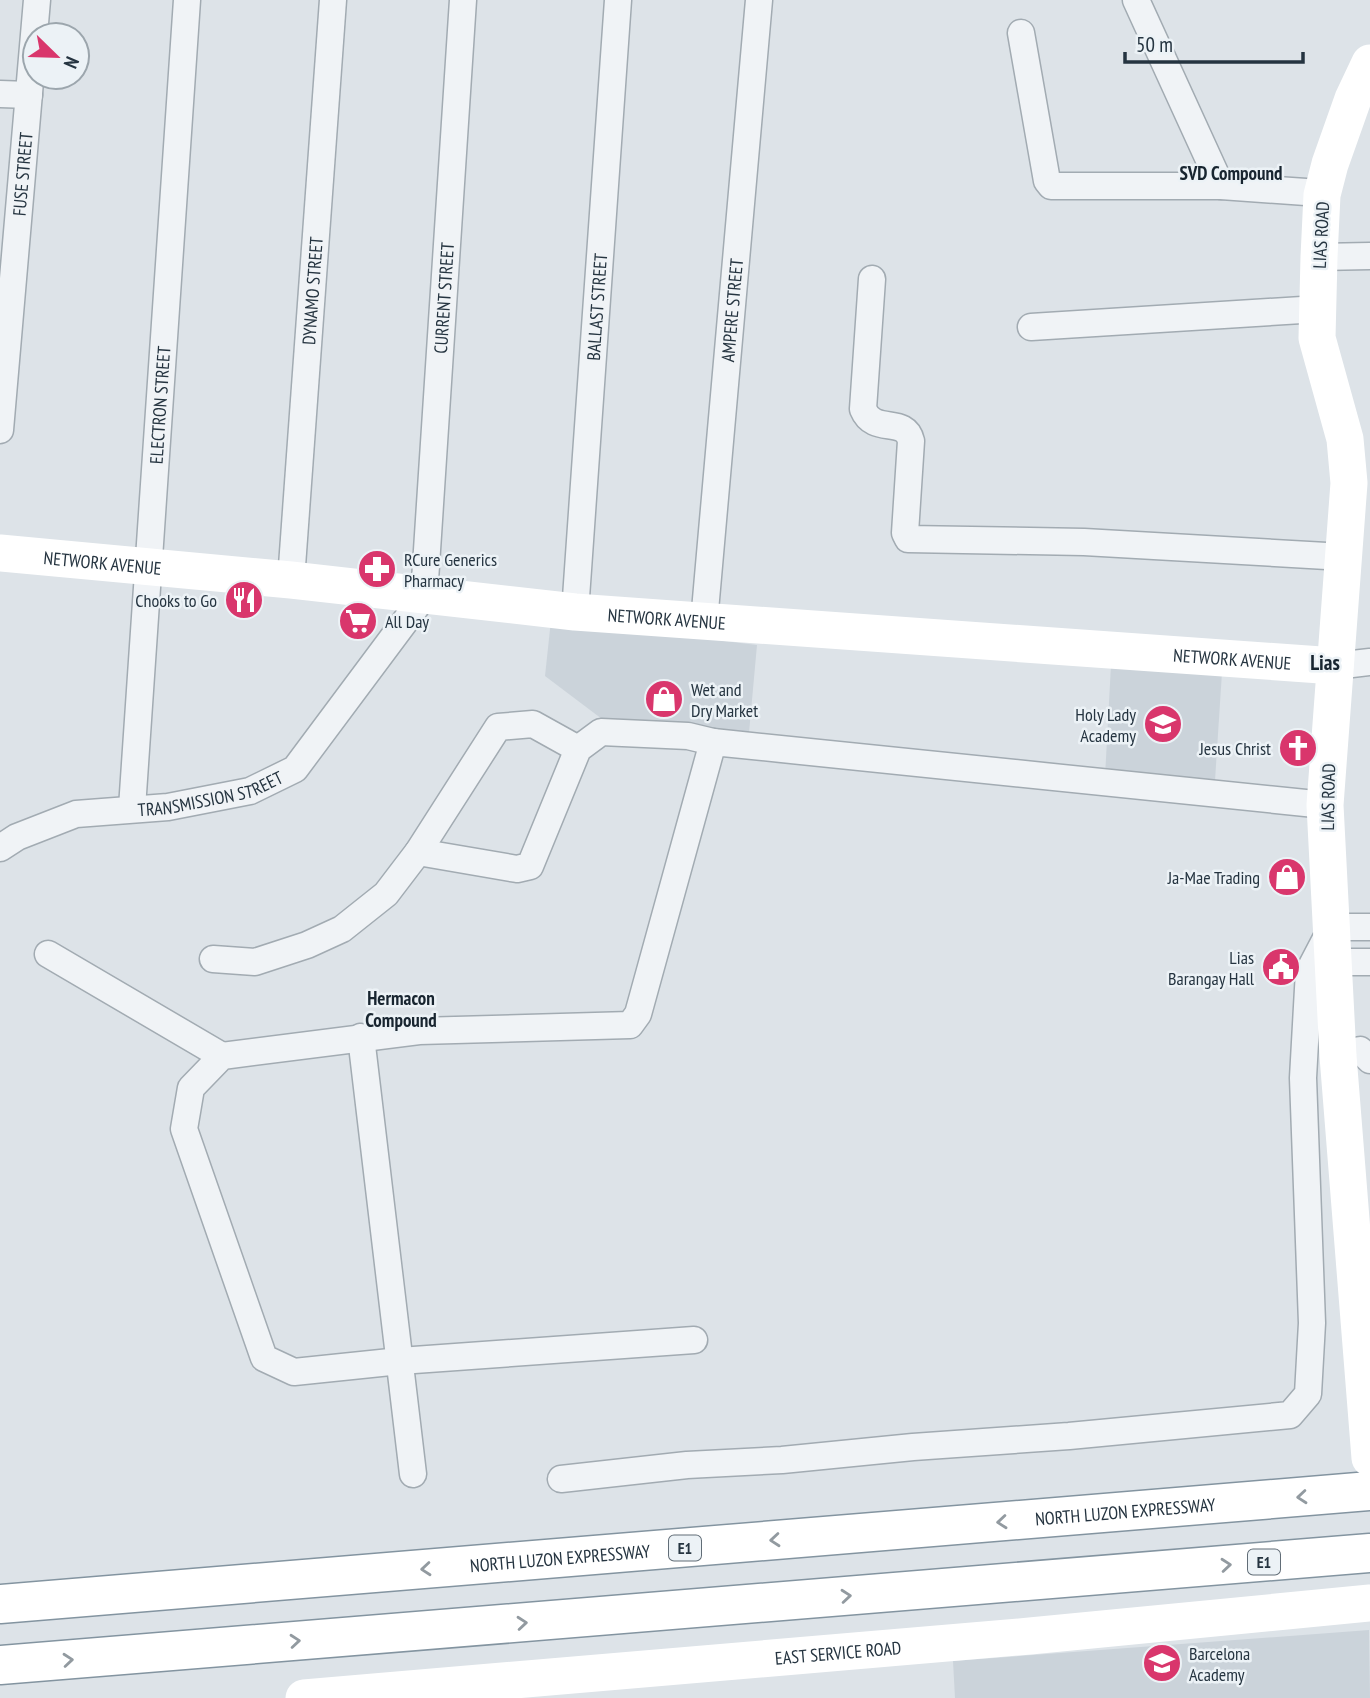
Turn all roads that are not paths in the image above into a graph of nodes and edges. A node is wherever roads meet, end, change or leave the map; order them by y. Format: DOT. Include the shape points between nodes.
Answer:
graph roads {
  1 [pos="37,0"];
  2 [pos="187,0"];
  3 [pos="333,0"];
  4 [pos="463,0"];
  5 [pos="618,0"];
  6 [pos="759,0"];
  7 [pos="1136,0"];
  8 [pos="1021,33"];
  9 [pos="1370,63"];
  10 [pos="0,94"];
  11 [pos="29,95"];
  12 [pos="1221,186"];
  13 [pos="1322,195"];
  14 [pos="1370,256"];
  15 [pos="1319,257"];
  16 [pos="872,279"];
  17 [pos="1318,309"];
  18 [pos="1031,327"];
  19 [pos="0,430"];
  20 [pos="0,553"];
  21 [pos="1344,557"];
  22 [pos="150,566"];
  23 [pos="291,580"];
  24 [pos="424,596"];
  25 [pos="575,612"];
  26 [pos="704,622"];
  27 [pos="1352,664"];
  28 [pos="713,742"];
  29 [pos="578,749"];
  30 [pos="1325,806"];
  31 [pos="132,808"];
  32 [pos="0,848"];
  33 [pos="418,852"];
  34 [pos="1370,927"];
  35 [pos="1332,945"];
  36 [pos="48,954"];
  37 [pos="213,959"];
  38 [pos="1370,962"];
  39 [pos="361,1037"];
  40 [pos="222,1056"];
  41 [pos="1354,1058"];
  42 [pos="694,1340"];
  43 [pos="400,1361"];
  44 [pos="1370,1458"];
  45 [pos="413,1474"];
  46 [pos="561,1479"];
  47 [pos="1370,1491"];
  48 [pos="1370,1553"];
  49 [pos="1370,1603"];
  50 [pos="0,1604"];
  51 [pos="0,1665"];
  52 [pos="304,1698"];
  53 [pos="317,1698"];
  1 -- 11 [label="street, FUSE STREET"];
  2 -- 22 [label="street, ELECTRON STREET"];
  3 -- 23 [label="street, DYNAMO STREET"];
  4 -- 24 [label="street, CURRENT STREET"];
  5 -- 25 [label="street, BALLAST STREET"];
  6 -- 26 [label="street, AMPERE STREET"];
  7 -- 12 [label="street"];
  8 -- 12 [label="street" via="1051,186"];
  9 -- 13 [label="main road, LIAS ROAD" via="1353,99"];
  10 -- 11 [label="street"];
  11 -- 19 [label="street, FUSE STREET"];
  12 -- 13 [label="street"];
  13 -- 15 [label="main road, LIAS ROAD"];
  14 -- 15 [label="street"];
  15 -- 17 [label="main road, LIAS ROAD"];
  16 -- 21 [label="street" via="863,409 867,419 909,433 908,539 1084,542"];
  17 -- 18 [label="street"];
  17 -- 21 [label="main road, LIAS ROAD" via="1317,338 1345,439 1349,483"];
  20 -- 22 [label="main road, NETWORK AVENUE"];
  21 -- 27 [label="main road, LIAS ROAD"];
  22 -- 23 [label="main road, NETWORK AVENUE"];
  22 -- 31 [label="street, ELECTRON STREET"];
  23 -- 24 [label="main road, NETWORK AVENUE"];
  24 -- 25 [label="main road, NETWORK AVENUE"];
  24 -- 31 [label="street, TRANSMISSION STREET" via="295,769 250,791 168,807"];
  25 -- 26 [label="main road, NETWORK AVENUE"];
  26 -- 27 [label="main road, NETWORK AVENUE"];
  27 -- 30 [label="main road, LIAS ROAD"];
  28 -- 29 [label="street" via="688,736 601,732"];
  28 -- 30 [label="street"];
  28 -- 39 [label="street" via="638,1014 630,1025"];
  29 -- 33 [label="street" via="533,724 498,727"];
  29 -- 33 [label="street" via="530,866 517,869"];
  30 -- 35 [label="main road, LIAS ROAD"];
  31 -- 32 [label="street, TRANSMISSION STREET" via="76,814"];
  33 -- 37 [label="street" via="386,894 342,929 255,962"];
  34 -- 35 [label="street"];
  35 -- 38 [label="street"];
  35 -- 41 [label="main road, LIAS ROAD"];
  35 -- 46 [label="street" via="1308,971 1303,1078 1312,1323 1308,1394 1290,1415"];
  36 -- 40 [label="street"];
  39 -- 40 [label="street"];
  39 -- 43 [label="street"];
  40 -- 43 [label="street" via="191,1088 184,1129 264,1358 294,1372"];
  41 -- 44 [label="main road, LIAS ROAD"];
  42 -- 43 [label="street"];
  43 -- 45 [label="street"];
  47 -- 50 [label="highway, NORTH LUZON EXPRESSWAY / E1, one-way"];
  51 -- 48 [label="highway, E1, one-way"];
  49 -- 53 [label="main road, EAST SERVICE ROAD"];
  52 -- 53 [label="main road, EAST SERVICE ROAD"];
}
